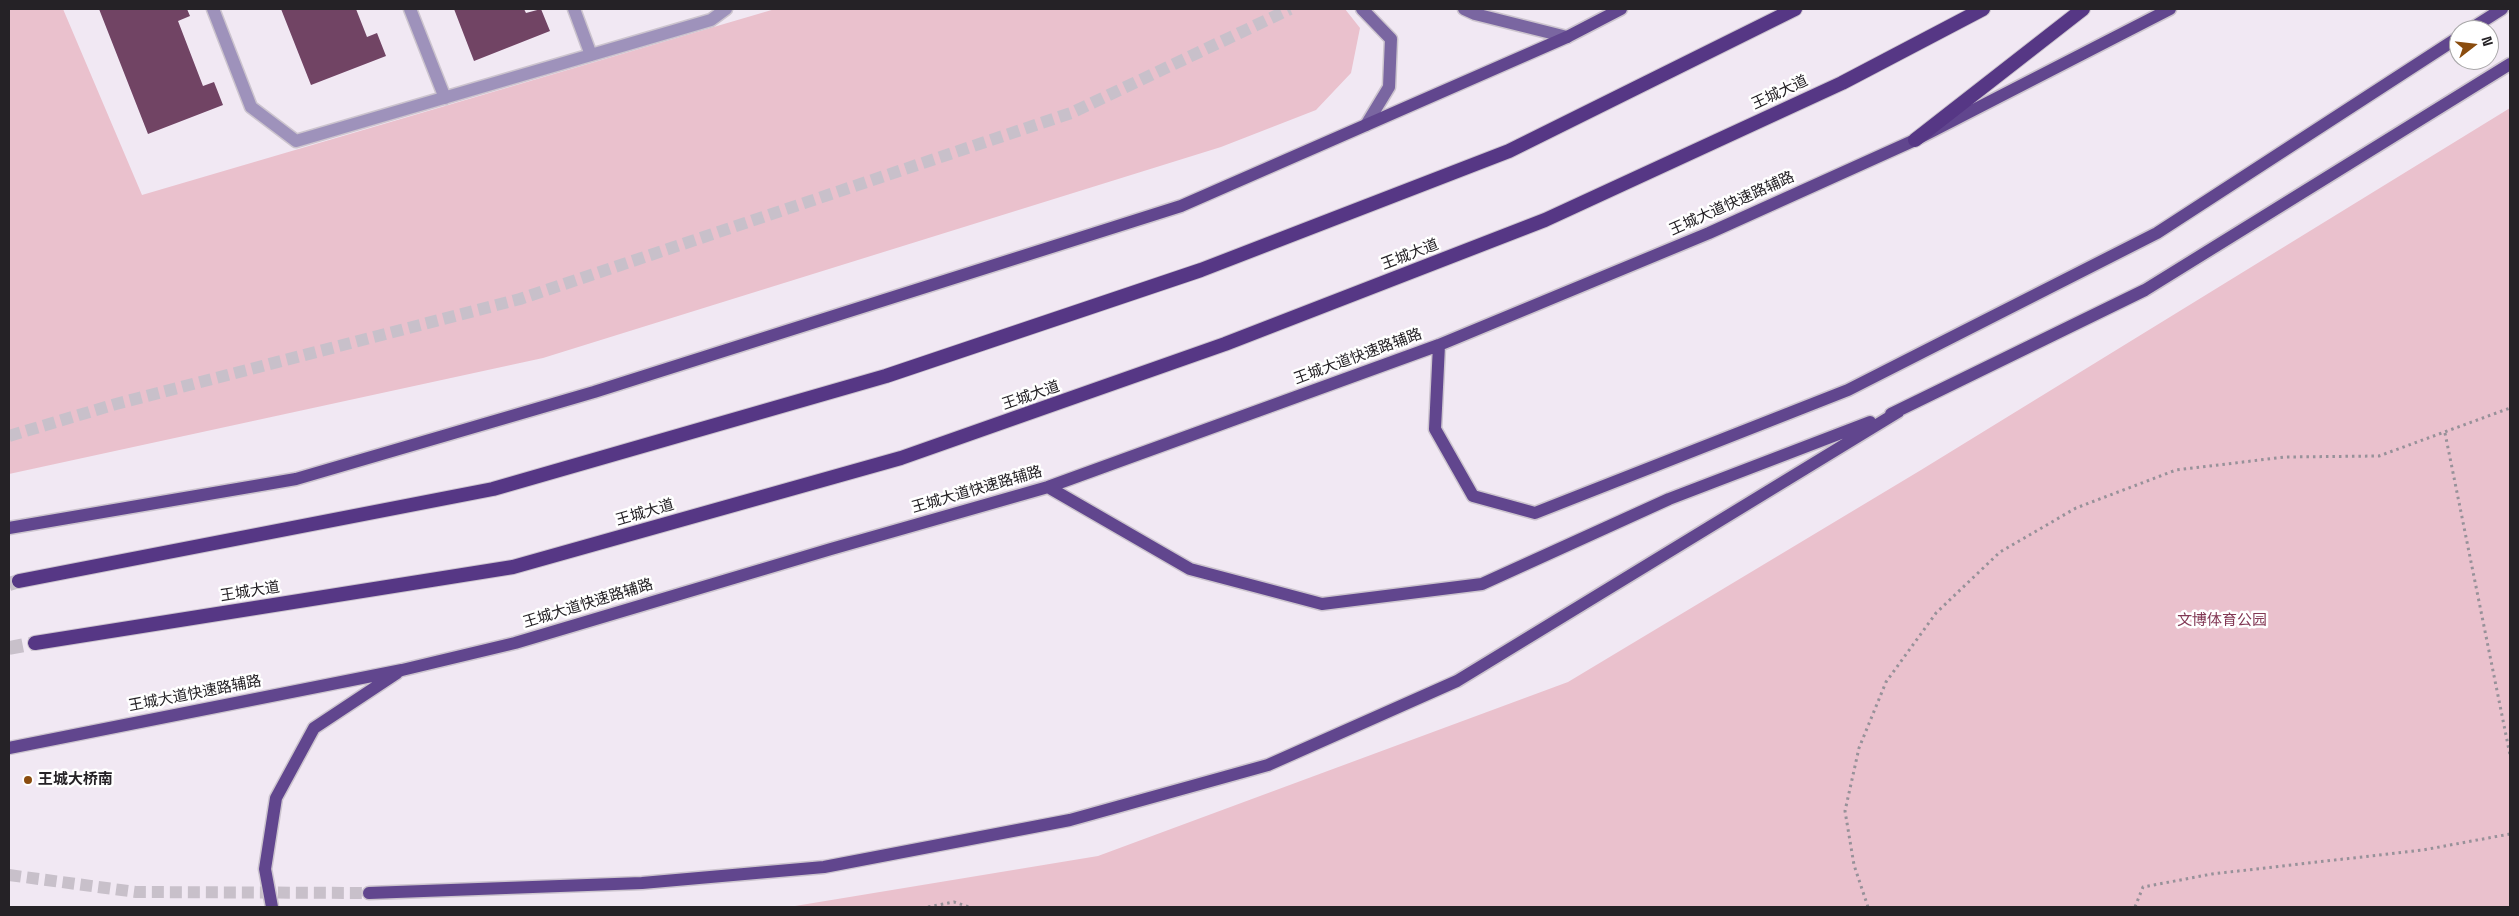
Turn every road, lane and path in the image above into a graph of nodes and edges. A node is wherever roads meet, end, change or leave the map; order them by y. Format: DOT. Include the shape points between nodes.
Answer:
graph roads {
  1 [pos="213,9"];
  2 [pos="410,9"];
  3 [pos="574,9"];
  4 [pos="726,9"];
  5 [pos="1362,9"];
  6 [pos="1464,9"];
  7 [pos="1621,9"];
  8 [pos="1795,9"];
  9 [pos="1984,9"];
  10 [pos="2083,9"];
  11 [pos="2170,9"];
  12 [pos="2502,9"];
  13 [pos="2485,20"];
  14 [pos="1567,36"];
  15 [pos="2449,43"];
  16 [pos="591,55"];
  17 [pos="2510,64"];
  18 [pos="445,98"];
  19 [pos="1366,125"];
  20 [pos="1915,140"];
  21 [pos="1439,345"];
  22 [pos="2510,408"];
  23 [pos="1898,412"];
  24 [pos="2445,433"];
  25 [pos="1048,487"];
  26 [pos="9,528"];
  27 [pos="19,582"];
  28 [pos="35,643"];
  29 [pos="402,670"];
  30 [pos="9,748"];
  31 [pos="2510,755"];
  32 [pos="2510,834"];
  33 [pos="369,893"];
  34 [pos="272,907"];
  35 [pos="928,907"];
  36 [pos="969,907"];
  37 [pos="1868,907"];
  38 [pos="2135,907"];
  1 -- 18 [label="street" via="251,107 296,141"];
  2 -- 18 [label="street"];
  3 -- 16 [label="street"];
  4 -- 16 [label="street" via="710,20"];
  5 -- 19 [label="main road" via="1391,39 1389,87"];
  6 -- 14 [label="main road"];
  7 -- 14 [label="main road"];
  8 -- 27 [label="highway" via="1509,151 1201,270 886,376 493,489"];
  9 -- 28 [label="highway, 王城大道" via="1842,83 1546,220 1225,344 901,458 513,567"];
  10 -- 20 [label="highway"];
  11 -- 20 [label="main road"];
  12 -- 13 [label="main road"];
  14 -- 19 [label="main road"];
  15 -- 21 [label="main road" via="2156,233 1848,390 1535,513 1473,496 1434,429"];
  16 -- 18 [label="street"];
  17 -- 23 [label="main road" via="2145,290"];
  19 -- 26 [label="main road" via="1181,206 584,394 296,479"];
  20 -- 21 [label="main road, 王城大道快速路辅路" via="1709,233"];
  21 -- 25 [label="main road, 王城大道快速路辅路"];
  22 -- 24 [label="path"];
  23 -- 25 [label="main road" via="1669,499 1482,584 1322,604 1190,569"];
  23 -- 33 [label="main road" via="1457,681 1268,765 1070,820 824,867 642,883"];
  24 -- 31 [label="path"];
  24 -- 37 [label="path" via="2379,456 2285,457 2176,470 2076,508 2000,552 1936,613 1919,636 1886,682 1859,748 1845,811 1854,865"];
  25 -- 29 [label="main road, 王城大道快速路辅路" via="515,643"];
  29 -- 30 [label="main road, 王城大道快速路辅路"];
  29 -- 34 [label="main road" via="314,728 276,798 265,869"];
  32 -- 38 [label="path" via="2423,850 2212,874 2143,887"];
  35 -- 36 [label="path" via="954,902"];
}
